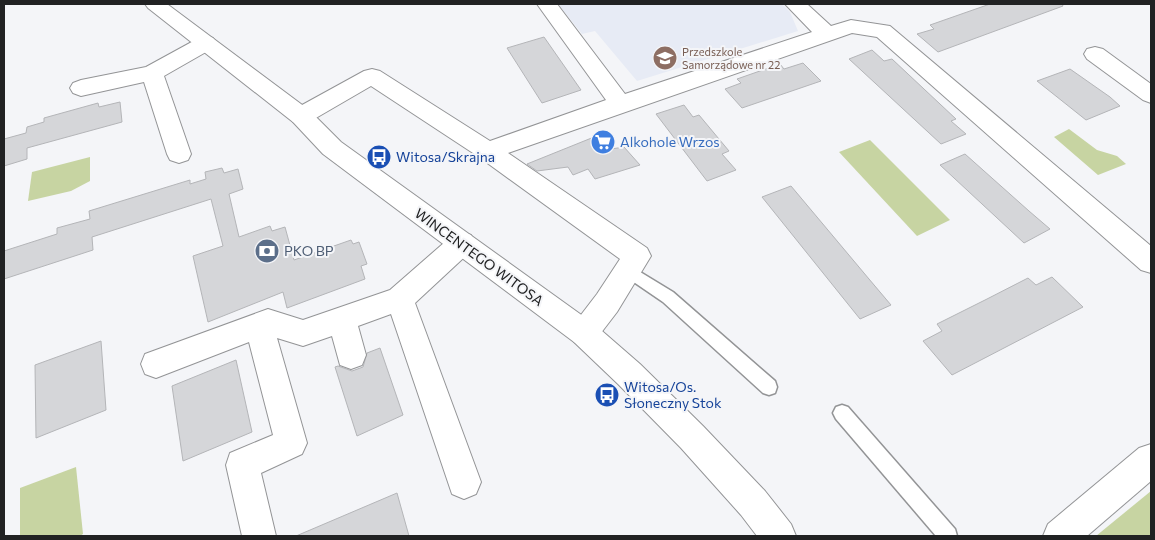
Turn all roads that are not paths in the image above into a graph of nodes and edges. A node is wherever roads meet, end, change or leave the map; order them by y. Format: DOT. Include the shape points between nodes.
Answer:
graph roads {
  1 [pos="155,4"];
  2 [pos="547,4"];
  3 [pos="795,4"];
  4 [pos="827,34"];
  5 [pos="206,43"];
  6 [pos="1095,54"];
  7 [pos="152,72"];
  8 [pos="80,88"];
  9 [pos="1151,95"];
  10 [pos="620,104"];
  11 [pos="301,116"];
  12 [pos="488,151"];
  13 [pos="178,154"];
  14 [pos="462,243"];
  15 [pos="1151,262"];
  16 [pos="628,270"];
  17 [pos="400,299"];
  18 [pos="342,319"];
  19 [pos="258,325"];
  20 [pos="584,333"];
  21 [pos="351,355"];
  22 [pos="156,364"];
  23 [pos="769,387"];
  24 [pos="842,413"];
  25 [pos="1151,460"];
  26 [pos="464,482"];
  27 [pos="259,536"];
  28 [pos="779,536"];
  29 [pos="948,536"];
  30 [pos="1060,536"];
  1 -- 5 [label="street, WINCENTEGO WITOSA"];
  2 -- 10 [label="street"];
  3 -- 4 [label="street"];
  4 -- 10 [label="street"];
  4 -- 15 [label="street" via="851,26 883,32"];
  5 -- 7 [label="street"];
  5 -- 11 [label="street, WINCENTEGO WITOSA"];
  6 -- 9 [label="street"];
  7 -- 8 [label="street"];
  7 -- 13 [label="street"];
  10 -- 12 [label="street"];
  11 -- 12 [label="street" via="372,76"];
  11 -- 14 [label="street, WINCENTEGO WITOSA" via="332,148"];
  12 -- 16 [label="street" via="637,256"];
  14 -- 17 [label="street"];
  14 -- 20 [label="street, WINCENTEGO WITOSA"];
  16 -- 20 [label="street"];
  16 -- 23 [label="lane" via="668,297"];
  17 -- 18 [label="street"];
  17 -- 26 [label="street"];
  18 -- 19 [label="street" via="303,333 268,322"];
  18 -- 21 [label="street"];
  19 -- 22 [label="street"];
  19 -- 27 [label="street" via="290,443 242,465"];
  20 -- 28 [label="street, WINCENTEGO WITOSA" via="692,437"];
  24 -- 29 [label="lane"];
  25 -- 30 [label="street"];
}
